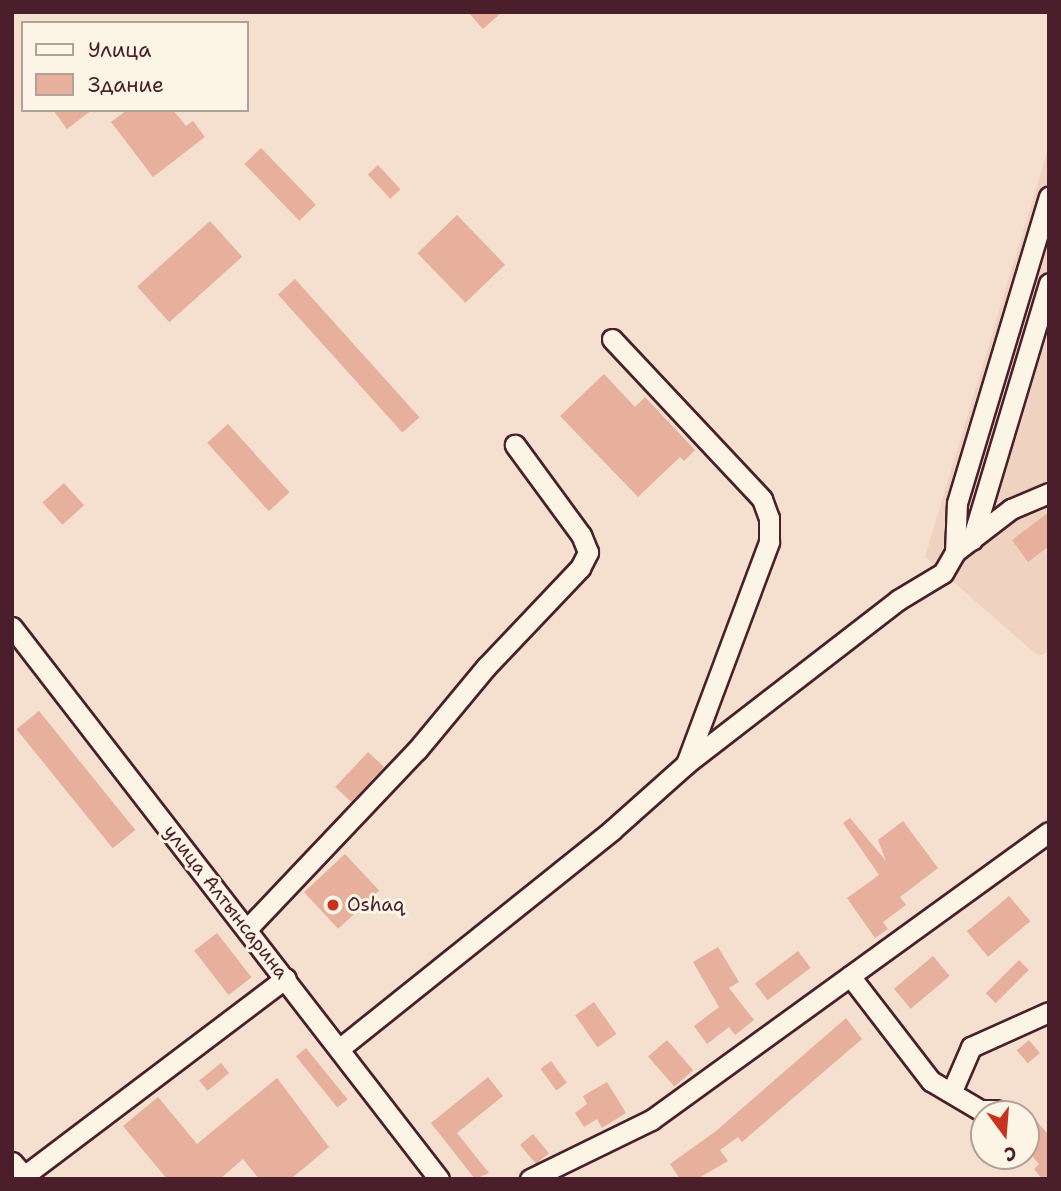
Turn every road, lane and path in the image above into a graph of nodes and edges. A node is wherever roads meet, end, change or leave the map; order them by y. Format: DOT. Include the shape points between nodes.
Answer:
graph roads {
  1 [pos="1049,197"];
  2 [pos="1049,283"];
  3 [pos="612,339"];
  4 [pos="515,445"];
  5 [pos="1049,493"];
  6 [pos="972,540"];
  7 [pos="955,552"];
  8 [pos="12,626"];
  9 [pos="686,764"];
  10 [pos="1049,832"];
  11 [pos="247,929"];
  12 [pos="850,976"];
  13 [pos="286,978"];
  14 [pos="1049,1012"];
  15 [pos="339,1049"];
  16 [pos="952,1091"];
  17 [pos="970,1103"];
  18 [pos="19,1172"];
  19 [pos="439,1179"];
  20 [pos="530,1179"];
  1 -- 7 [label="street" via="957,503"];
  2 -- 6 [label="street"];
  3 -- 9 [label="street" via="762,499 769,518 769,542"];
  4 -- 11 [label="street" via="581,535 588,552 580,568 495,657 417,750"];
  5 -- 6 [label="street" via="1011,509"];
  6 -- 7 [label="street"];
  7 -- 9 [label="street" via="943,573 898,600"];
  8 -- 11 [label="street, улица Алтынсарина"];
  9 -- 15 [label="street" via="623,821"];
  10 -- 12 [label="street"];
  11 -- 13 [label="street, улица Алтынсарина"];
  12 -- 16 [label="street" via="931,1081"];
  12 -- 20 [label="street" via="651,1120"];
  13 -- 15 [label="street, улица Алтынсарина"];
  13 -- 18 [label="street"];
  14 -- 16 [label="street" via="971,1047"];
  15 -- 19 [label="street, улица Алтынсарина"];
  16 -- 17 [label="street"];
}
